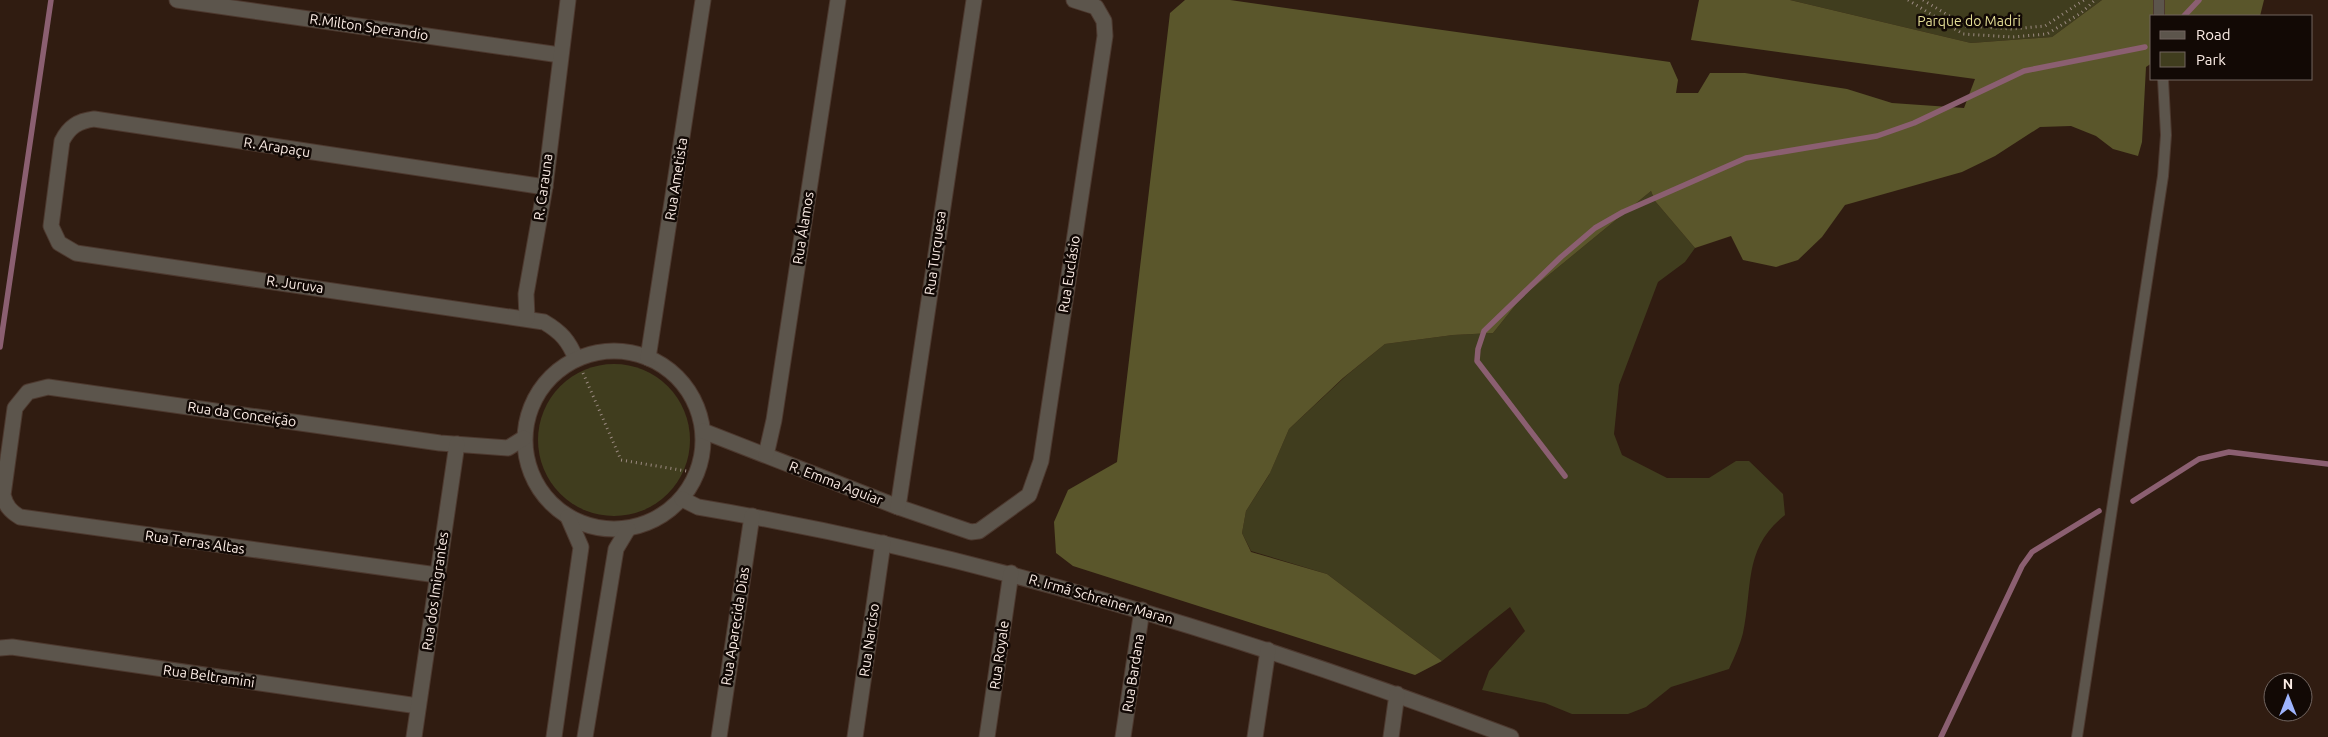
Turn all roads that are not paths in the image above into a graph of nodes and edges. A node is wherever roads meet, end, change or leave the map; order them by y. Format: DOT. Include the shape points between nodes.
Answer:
graph roads {
  1 [pos="177,0"];
  2 [pos="568,0"];
  3 [pos="703,0"];
  4 [pos="838,0"];
  5 [pos="974,0"];
  6 [pos="1074,0"];
  7 [pos="2159,0"];
  8 [pos="2159,15"];
  9 [pos="560,55"];
  10 [pos="2163,80"];
  11 [pos="57,184"];
  12 [pos="545,187"];
  13 [pos="527,318"];
  14 [pos="648,358"];
  15 [pos="576,359"];
  16 [pos="703,431"];
  17 [pos="524,438"];
  18 [pos="457,444"];
  19 [pos="8,456"];
  20 [pos="766,456"];
  21 [pos="682,499"];
  22 [pos="898,507"];
  23 [pos="752,516"];
  24 [pos="568,517"];
  25 [pos="628,528"];
  26 [pos="971,532"];
  27 [pos="883,543"];
  28 [pos="1011,573"];
  29 [pos="437,575"];
  30 [pos="1142,610"];
  31 [pos="0,648"];
  32 [pos="1268,650"];
  33 [pos="1398,694"];
  34 [pos="418,706"];
  35 [pos="414,737"];
  36 [pos="554,737"];
  37 [pos="585,737"];
  38 [pos="719,737"];
  39 [pos="855,737"];
  40 [pos="987,737"];
  41 [pos="1123,737"];
  42 [pos="1255,737"];
  43 [pos="1391,737"];
  44 [pos="1511,737"];
  45 [pos="2077,737"];
  1 -- 9 [label="street, R.Milton Sperandio"];
  2 -- 9 [label="street, R. Carauna"];
  3 -- 14 [label="street, Rua Ametista"];
  4 -- 20 [label="street, Rua Álamos"];
  5 -- 22 [label="street, Rua Turquesa"];
  6 -- 26 [label="street, Rua Euclásio" via="1096,7 1104,20 1104,36 1040,461 1029,495 979,531"];
  7 -- 8 [label="lane"];
  9 -- 12 [label="street, R. Carauna"];
  10 -- 45 [label="lane" via="2166,135 2163,176"];
  11 -- 12 [label="street, R. Arapaçu" via="66,132 79,122 94,119"];
  11 -- 13 [label="street, R. Juruva" via="51,226 59,244 76,253"];
  12 -- 13 [label="street, R. Carauna" via="526,294"];
  13 -- 15 [label="street, R. Juruva" via="558,330 570,343"];
  14 -- 15 [label="street" via="620,351 598,352"];
  14 -- 16 [label="street" via="685,385 699,412"];
  15 -- 17 [label="street" via="562,367 539,391 526,422"];
  16 -- 20 [label="street, R. Emma Aguiar"];
  16 -- 21 [label="street" via="698,473"];
  17 -- 18 [label="street, Rua da Conceição" via="508,448"];
  17 -- 24 [label="street" via="535,484 544,497"];
  18 -- 19 [label="street, Rua da Conceição" via="48,387 28,392 15,408"];
  18 -- 29 [label="street, Rua dos Imigrantes"];
  19 -- 29 [label="street, Rua Terras Altas" via="2,495 12,512 20,517"];
  20 -- 22 [label="street, R. Emma Aguiar"];
  21 -- 23 [label="street, R. Irmã Schreiner Maran" via="698,507"];
  21 -- 25 [label="street" via="657,518"];
  22 -- 26 [label="street, R. Emma Aguiar"];
  23 -- 27 [label="street, R. Irmã Schreiner Maran"];
  23 -- 38 [label="street, Rua Aparecida Dias"];
  24 -- 25 [label="street" via="597,528"];
  24 -- 36 [label="street" via="581,547"];
  25 -- 37 [label="street" via="616,549"];
  27 -- 28 [label="street, R. Irmã Schreiner Maran"];
  27 -- 39 [label="street, Rua Narciso"];
  28 -- 30 [label="street, R. Irmã Schreiner Maran"];
  28 -- 40 [label="street, Rua Royale"];
  29 -- 34 [label="street, Rua dos Imigrantes"];
  30 -- 32 [label="street, R. Irmã Schreiner Maran"];
  30 -- 41 [label="street, Rua Bardana"];
  31 -- 34 [label="street, Rua Beltramini"];
  32 -- 33 [label="street, R. Irmã Schreiner Maran"];
  32 -- 42 [label="street"];
  33 -- 43 [label="street"];
  33 -- 44 [label="street, R. Irmã Schreiner Maran"];
  34 -- 35 [label="street, Rua dos Imigrantes"];
}
